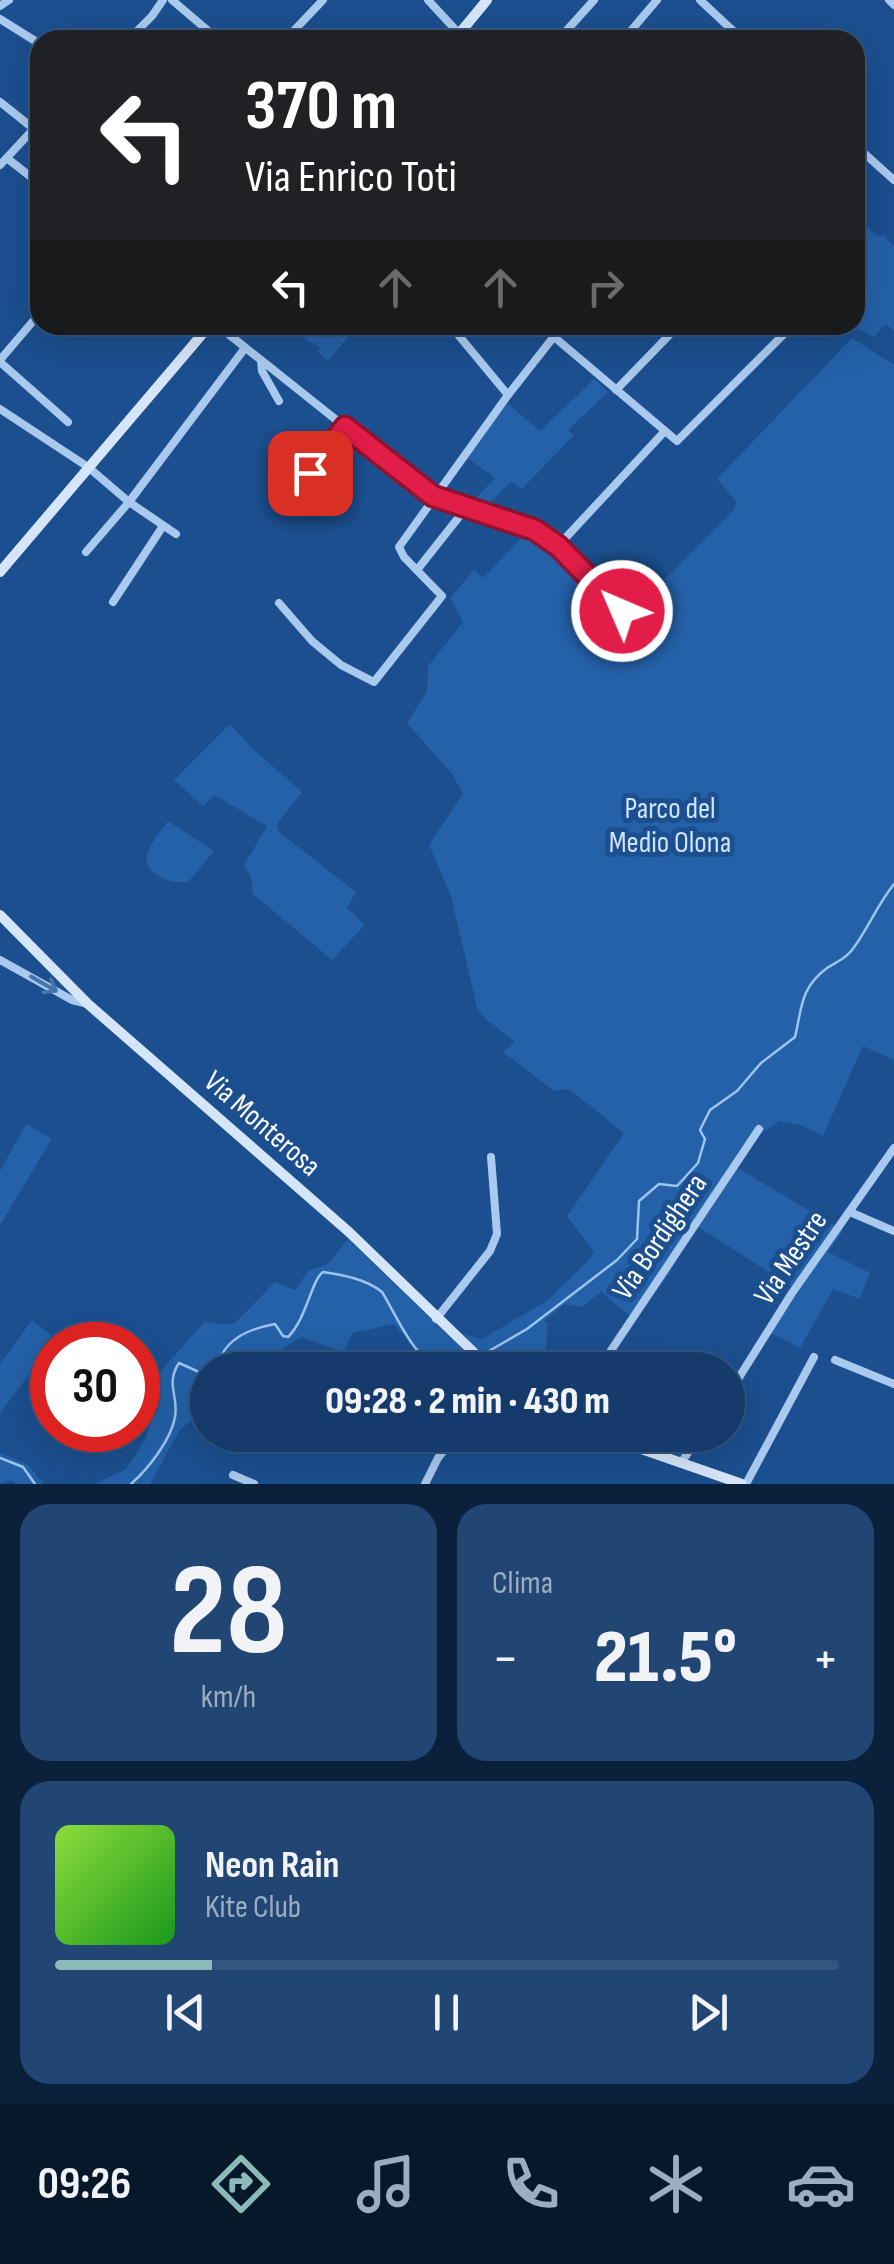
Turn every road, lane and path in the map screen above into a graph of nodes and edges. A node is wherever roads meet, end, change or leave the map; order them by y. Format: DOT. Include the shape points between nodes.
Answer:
graph roads {
  1 [pos="9,0"];
  2 [pos="163,0"];
  3 [pos="172,0"];
  4 [pos="323,0"];
  5 [pos="428,0"];
  6 [pos="486,0"];
  7 [pos="594,0"];
  8 [pos="657,0"];
  9 [pos="700,0"];
  10 [pos="0,6"];
  11 [pos="0,19"];
  12 [pos="138,30"];
  13 [pos="207,30"];
  14 [pos="295,30"];
  15 [pos="452,30"];
  16 [pos="465,30"];
  17 [pos="567,30"];
  18 [pos="632,30"];
  19 [pos="732,30"];
  20 [pos="30,38"];
  21 [pos="4,105"];
  22 [pos="30,122"];
  23 [pos="30,134"];
  24 [pos="865,154"];
  25 [pos="4,162"];
  26 [pos="30,178"];
  27 [pos="894,180"];
  28 [pos="30,325"];
  29 [pos="204,335"];
  30 [pos="227,335"];
  31 [pos="458,335"];
  32 [pos="669,335"];
  33 [pos="783,335"];
  34 [pos="552,336"];
  35 [pos="245,348"];
  36 [pos="0,361"];
  37 [pos="261,361"];
  38 [pos="616,390"];
  39 [pos="508,395"];
  40 [pos="278,402"];
  41 [pos="0,409"];
  42 [pos="68,422"];
  43 [pos="345,427"];
  44 [pos="664,432"];
  45 [pos="88,468"];
  46 [pos="310,473"];
  47 [pos="433,496"];
  48 [pos="128,502"];
  49 [pos="466,508"];
  50 [pos="164,526"];
  51 [pos="176,534"];
  52 [pos="558,546"];
  53 [pos="86,552"];
  54 [pos="417,570"];
  55 [pos="0,572"];
  56 [pos="113,602"];
  57 [pos="279,603"];
  58 [pos="622,611"];
  59 [pos="0,915"];
  60 [pos="0,960"];
  61 [pos="88,1004"];
  62 [pos="759,1129"];
  63 [pos="894,1148"];
  64 [pos="490,1157"];
  65 [pos="850,1212"];
  66 [pos="894,1232"];
  67 [pos="436,1319"];
  68 [pos="471,1352"];
  69 [pos="610,1352"];
  70 [pos="814,1357"];
  71 [pos="835,1360"];
  72 [pos="745,1368"];
  73 [pos="894,1384"];
  74 [pos="443,1452"];
  75 [pos="650,1452"];
  76 [pos="688,1452"];
  77 [pos="681,1463"];
  78 [pos="233,1475"];
  79 [pos="254,1484"];
  80 [pos="426,1484"];
  81 [pos="744,1484"];
  1 -- 10 [label="street"];
  2 -- 12 [label="street"];
  3 -- 13 [label="street"];
  4 -- 14 [label="street"];
  5 -- 15 [label="street"];
  6 -- 16 [label="main road"];
  7 -- 17 [label="street"];
  8 -- 18 [label="street"];
  9 -- 19 [label="street"];
  11 -- 20 [label="street"];
  21 -- 22 [label="street"];
  23 -- 25 [label="street"];
  24 -- 27 [label="street"];
  25 -- 26 [label="street"];
  28 -- 36 [label="street"];
  29 -- 45 [label="main road"];
  30 -- 35 [label="street"];
  31 -- 39 [label="street"];
  32 -- 38 [label="street"];
  33 -- 44 [label="street" via="677,442"];
  34 -- 38 [label="street"];
  34 -- 39 [label="street"];
  35 -- 37 [label="street"];
  35 -- 48 [label="street"];
  36 -- 42 [label="street"];
  37 -- 40 [label="street"];
  37 -- 43 [label="street"];
  38 -- 44 [label="street"];
  39 -- 47 [label="street"];
  41 -- 45 [label="street"];
  43 -- 46 [label="street"];
  43 -- 47 [label="street"];
  44 -- 52 [label="street"];
  45 -- 48 [label="street"];
  45 -- 55 [label="main road"];
  47 -- 49 [label="street"];
  47 -- 54 [label="street" via="400,547"];
  48 -- 50 [label="street"];
  48 -- 53 [label="street"];
  49 -- 52 [label="street" via="535,530"];
  49 -- 54 [label="street"];
  50 -- 51 [label="street"];
  50 -- 56 [label="street"];
  52 -- 58 [label="street"];
  54 -- 57 [label="street" via="442,596 374,682 312,641"];
  59 -- 61 [label="main road, Via Monterosa"];
  60 -- 61 [label="street, one-way"];
  61 -- 67 [label="main road, Via Monterosa" via="348,1232"];
  62 -- 69 [label="street, Via Bordighera"];
  63 -- 65 [label="street, Via Mestre"];
  64 -- 67 [label="street" via="497,1234"];
  65 -- 66 [label="street"];
  65 -- 72 [label="street, Via Mestre"];
  67 -- 68 [label="main road, Via Monterosa"];
  70 -- 81 [label="street"];
  71 -- 73 [label="street"];
  74 -- 80 [label="street"];
  75 -- 77 [label="main road"];
  76 -- 77 [label="street"];
  77 -- 81 [label="main road"];
  78 -- 79 [label="street"];
}
